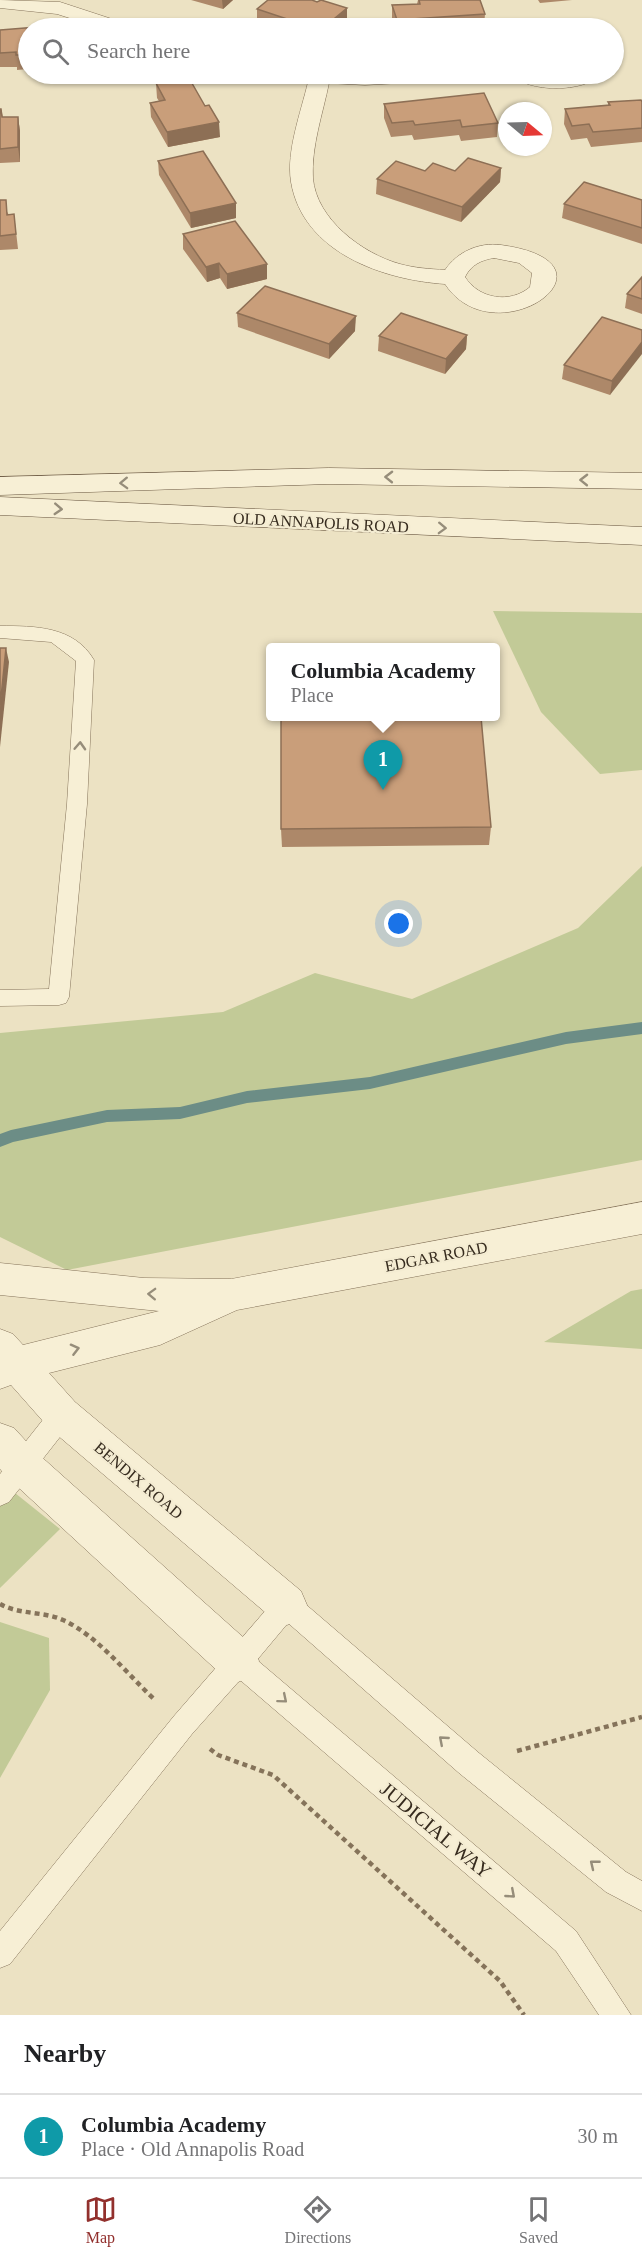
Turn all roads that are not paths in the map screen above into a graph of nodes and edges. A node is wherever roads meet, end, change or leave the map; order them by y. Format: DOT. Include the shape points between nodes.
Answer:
graph roads {
  1 [pos="0,2"];
  2 [pos="90,18"];
  3 [pos="319,84"];
  4 [pos="453,277"];
  5 [pos="642,481"];
  6 [pos="0,486"];
  7 [pos="0,506"];
  8 [pos="642,536"];
  9 [pos="0,632"];
  10 [pos="0,998"];
  11 [pos="642,1218"];
  12 [pos="0,1279"];
  13 [pos="231,1295"];
  14 [pos="6,1360"];
  15 [pos="62,1415"];
  16 [pos="7,1467"];
  17 [pos="287,1605"];
  18 [pos="238,1661"];
  19 [pos="642,1897"];
  20 [pos="0,1954"];
  21 [pos="616,2015"];
  1 -- 2 [label="street" via="60,8"];
  3 -- 4 [label="street" via="302,181 313,210 356,252 386,267"];
  5 -- 6 [label="street, one-way" via="329,476"];
  7 -- 8 [label="street, OLD ANNAPOLIS ROAD, one-way"];
  10 -- 9 [label="lane, one-way" via="59,997 85,660 73,645 50,633"];
  11 -- 13 [label="street, EDGAR ROAD"];
  13 -- 12 [label="street, EDGAR ROAD, one-way" via="144,1294"];
  14 -- 13 [label="street, EDGAR ROAD, one-way" via="160,1328"];
  14 -- 15 [label="street, BENDIX ROAD"];
  15 -- 16 [label="lane"];
  15 -- 17 [label="street, BENDIX ROAD"];
  16 -- 18 [label="street"];
  17 -- 18 [label="lane"];
  19 -- 17 [label="lane, one-way" via="616,1882 469,1763"];
  18 -- 20 [label="lane"];
  18 -- 21 [label="lane, JUDICIAL WAY, one-way" via="566,1941"];
}
